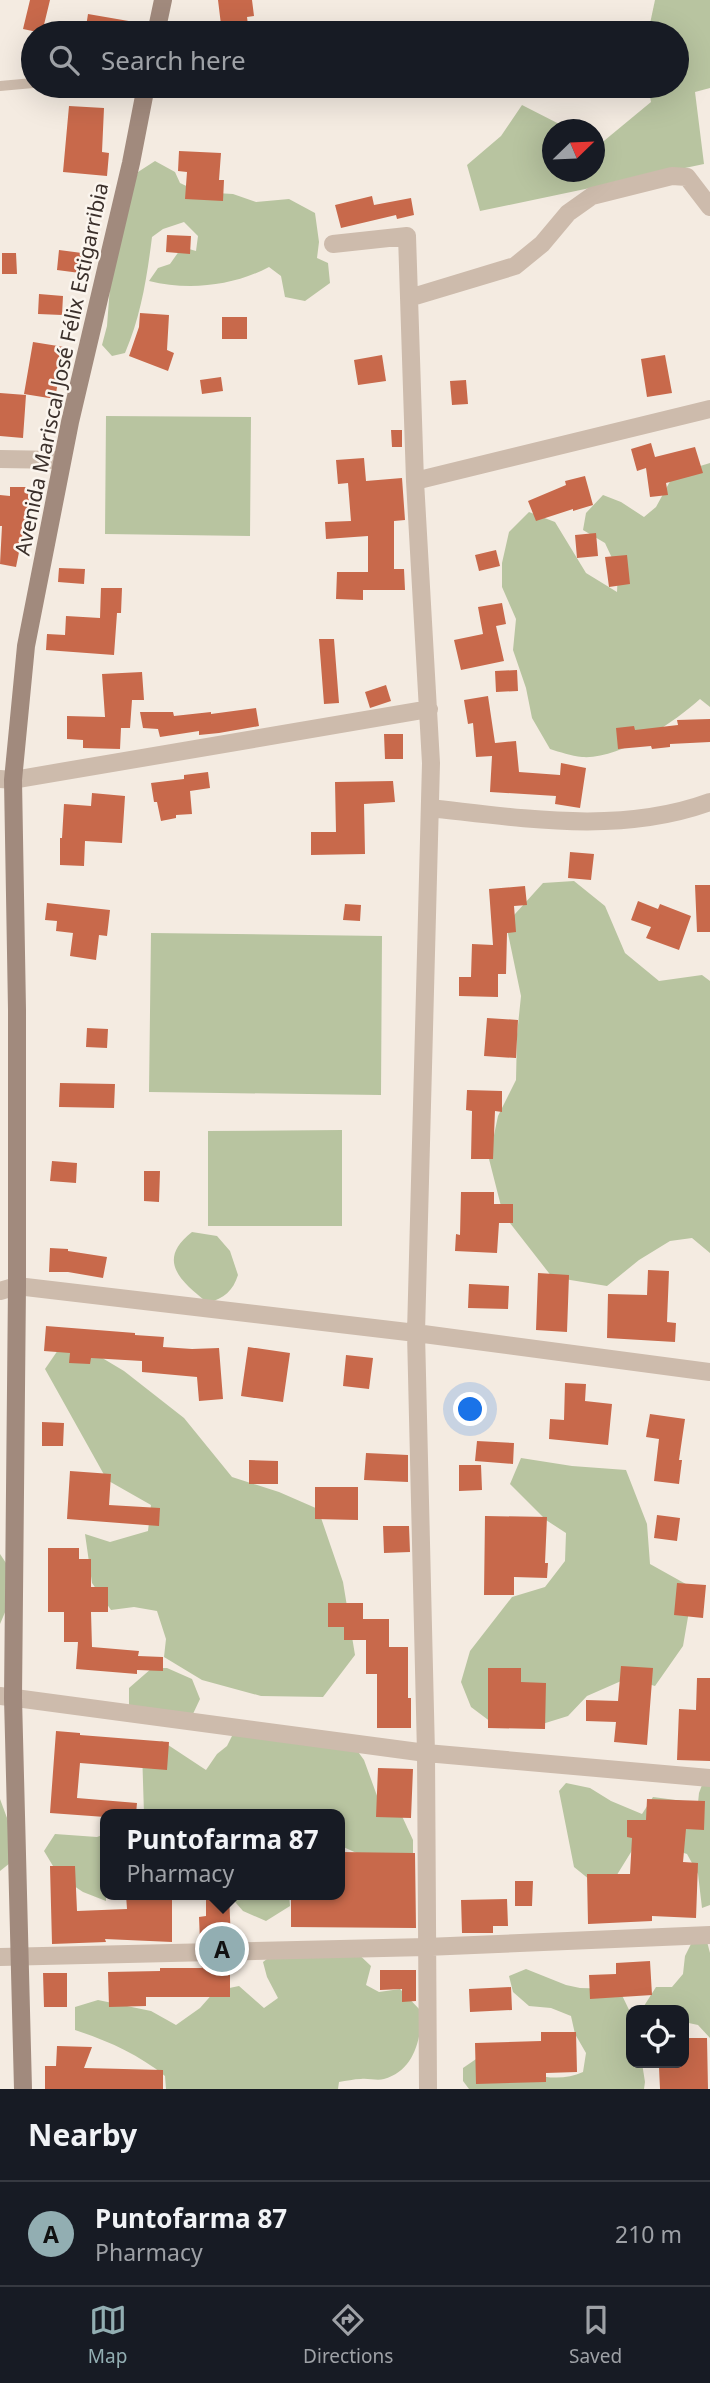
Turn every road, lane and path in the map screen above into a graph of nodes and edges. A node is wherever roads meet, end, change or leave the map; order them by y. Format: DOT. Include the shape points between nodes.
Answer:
graph roads {
  1 [pos="163,0"];
  2 [pos="159,21"];
  3 [pos="21,84"];
  4 [pos="0,86"];
  5 [pos="144,98"];
  6 [pos="710,207"];
  7 [pos="333,244"];
  8 [pos="409,298"];
  9 [pos="710,409"];
  10 [pos="0,459"];
  11 [pos="62,460"];
  12 [pos="415,481"];
  13 [pos="429,709"];
  14 [pos="7,779"];
  15 [pos="710,802"];
  16 [pos="430,808"];
  17 [pos="0,1276"];
  18 [pos="9,1289"];
  19 [pos="416,1333"];
  20 [pos="710,1372"];
  21 [pos="7,1697"];
  22 [pos="426,1753"];
  23 [pos="710,1778"];
  24 [pos="710,1935"];
  25 [pos="426,1947"];
  26 [pos="19,1956"];
  27 [pos="0,1957"];
  28 [pos="23,2089"];
  29 [pos="428,2089"];
  1 -- 2 [label="main road"];
  3 -- 4 [label="lane"];
  5 -- 11 [label="main road, Avenida Mariscal José Félix Estigarribia"];
  6 -- 8 [label="street" via="687,177 672,176 592,196 568,213 542,244 515,266"];
  7 -- 8 [label="street" via="407,236"];
  8 -- 12 [label="street"];
  9 -- 12 [label="street"];
  10 -- 11 [label="street"];
  11 -- 14 [label="main road, Avenida Mariscal José Félix Estigarribia" via="26,646"];
  12 -- 13 [label="street"];
  13 -- 14 [label="street"];
  13 -- 16 [label="street"];
  14 -- 18 [label="main road, Avenida Mariscal José Félix Estigarribia" via="17,1010"];
  15 -- 16 [label="street" via="688,810 605,822 559,822"];
  16 -- 19 [label="street"];
  17 -- 18 [label="street"];
  18 -- 19 [label="street"];
  18 -- 21 [label="main road, Avenida Mariscal José Félix Estigarribia"];
  19 -- 20 [label="street"];
  19 -- 22 [label="street"];
  21 -- 22 [label="street"];
  21 -- 26 [label="main road, Avenida Mariscal José Félix Estigarribia"];
  22 -- 23 [label="street"];
  22 -- 25 [label="street"];
  24 -- 25 [label="street"];
  25 -- 26 [label="street"];
  25 -- 29 [label="street"];
  26 -- 27 [label="street"];
  26 -- 28 [label="main road, Avenida Mariscal José Félix Estigarribia"];
}
